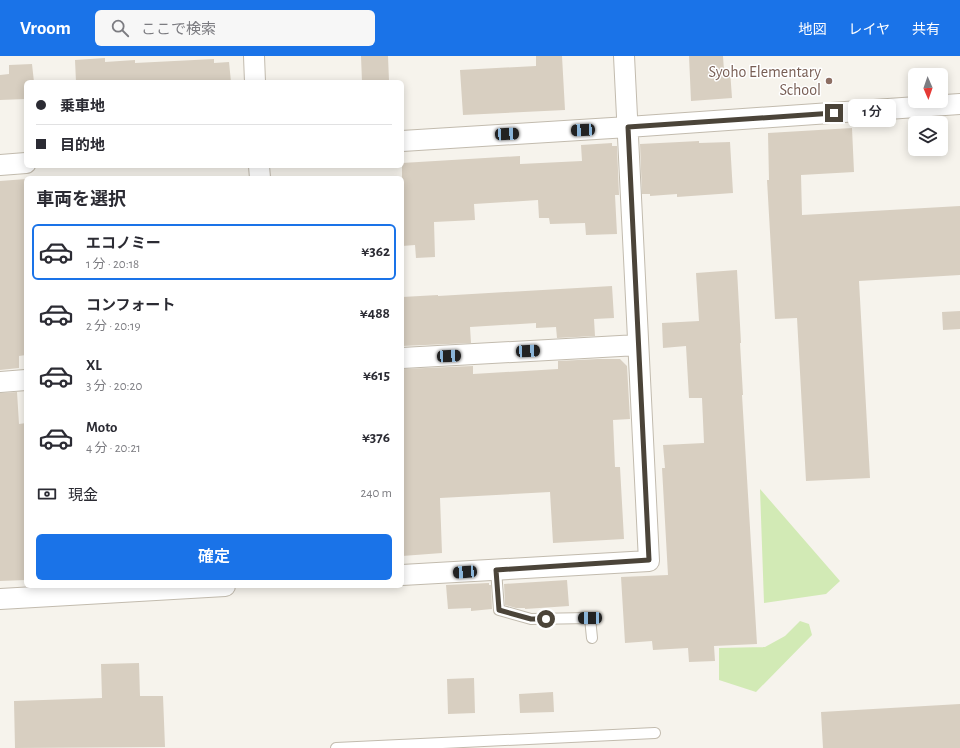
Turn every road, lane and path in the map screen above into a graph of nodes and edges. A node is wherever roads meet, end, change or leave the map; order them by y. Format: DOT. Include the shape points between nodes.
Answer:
graph roads {
  1 [pos="254,56"];
  2 [pos="624,56"];
  3 [pos="255,80"];
  4 [pos="960,104"];
  5 [pos="628,127"];
  6 [pos="404,141"];
  7 [pos="24,163"];
  8 [pos="0,165"];
  9 [pos="638,345"];
  10 [pos="404,358"];
  11 [pos="24,380"];
  12 [pos="0,382"];
  13 [pos="496,570"];
  14 [pos="404,575"];
  15 [pos="190,588"];
  16 [pos="0,599"];
  17 [pos="592,638"];
  18 [pos="655,733"];
  19 [pos="336,748"];
  1 -- 3 [label="street"];
  2 -- 5 [label="street"];
  4 -- 5 [label="street"];
  5 -- 6 [label="street"];
  5 -- 9 [label="street"];
  7 -- 8 [label="street"];
  9 -- 10 [label="street"];
  9 -- 13 [label="street" via="649,560"];
  11 -- 12 [label="street"];
  13 -- 14 [label="street"];
  13 -- 17 [label="lane" via="499,610 531,619 590,618"];
  15 -- 16 [label="street"];
  18 -- 19 [label="lane"];
}
